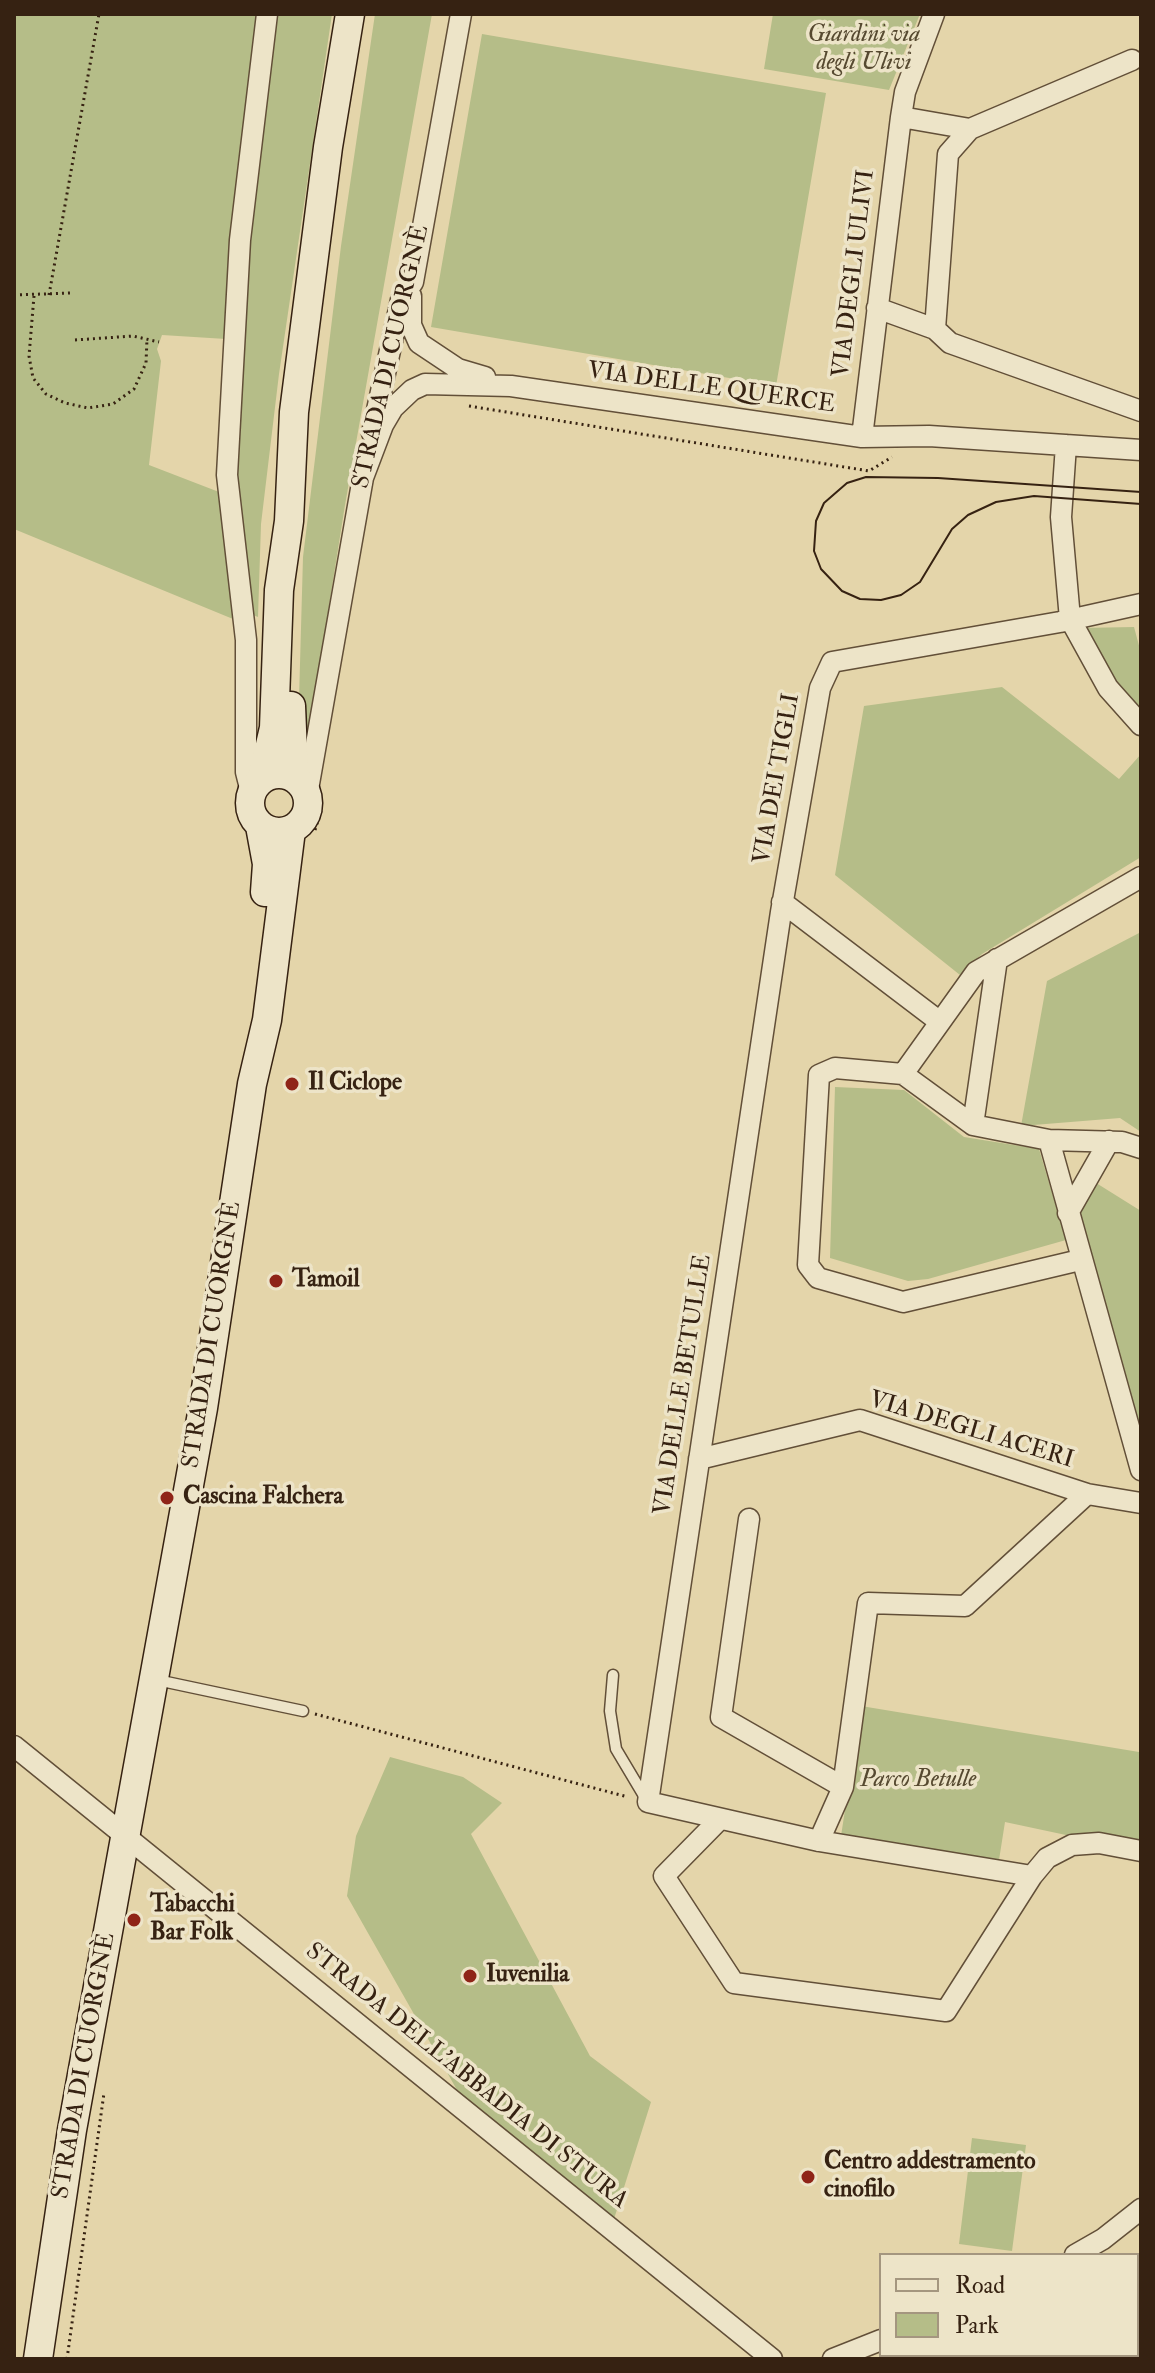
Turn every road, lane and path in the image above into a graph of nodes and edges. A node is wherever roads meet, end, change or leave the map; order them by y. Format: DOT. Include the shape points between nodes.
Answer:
graph roads {
  1 [pos="99,14"];
  2 [pos="267,14"];
  3 [pos="350,14"];
  4 [pos="461,14"];
  5 [pos="934,14"];
  6 [pos="1132,60"];
  7 [pos="901,117"];
  8 [pos="970,129"];
  9 [pos="413,282"];
  10 [pos="71,293"];
  11 [pos="14,295"];
  12 [pos="49,295"];
  13 [pos="34,296"];
  14 [pos="877,308"];
  15 [pos="935,329"];
  16 [pos="147,339"];
  17 [pos="75,340"];
  18 [pos="159,342"];
  19 [pos="511,386"];
  20 [pos="455,404"];
  21 [pos="1141,411"];
  22 [pos="862,437"];
  23 [pos="1141,450"];
  24 [pos="1065,451"];
  25 [pos="887,460"];
  26 [pos="1141,462"];
  27 [pos="361,483"];
  28 [pos="289,521"];
  29 [pos="1141,604"];
  30 [pos="1070,619"];
  31 [pos="1141,725"];
  32 [pos="256,785"];
  33 [pos="301,786"];
  34 [pos="260,826"];
  35 [pos="291,830"];
  36 [pos="1141,877"];
  37 [pos="782,902"];
  38 [pos="997,959"];
  39 [pos="940,1022"];
  40 [pos="903,1074"];
  41 [pos="252,1084"];
  42 [pos="973,1125"];
  43 [pos="1049,1140"];
  44 [pos="1109,1141"];
  45 [pos="1141,1148"];
  46 [pos="1068,1213"];
  47 [pos="1080,1260"];
  48 [pos="699,1459"];
  49 [pos="1141,1469"];
  50 [pos="1087,1494"];
  51 [pos="1114,1498"];
  52 [pos="1141,1503"];
  53 [pos="749,1519"];
  54 [pos="613,1675"];
  55 [pos="155,1680"];
  56 [pos="303,1711"];
  57 [pos="14,1746"];
  58 [pos="843,1787"];
  59 [pos="648,1802"];
  60 [pos="719,1820"];
  61 [pos="127,1836"];
  62 [pos="819,1841"];
  63 [pos="1141,1851"];
  64 [pos="1032,1876"];
  65 [pos="104,2093"];
  66 [pos="1141,2209"];
  67 [pos="1078,2253"];
  68 [pos="879,2341"];
  69 [pos="38,2359"];
  70 [pos="67,2359"];
  71 [pos="772,2359"];
  72 [pos="833,2359"];
  1 -- 12 [label="path"];
  2 -- 32 [label="street" via="240,240 227,475 246,640 246,772"];
  3 -- 28 [label="main road" via="294,412"];
  4 -- 9 [label="street, STRADA DI CUORGNÈ"];
  5 -- 7 [label="street, VIA DEGLI ULIVI"];
  6 -- 8 [label="street"];
  7 -- 8 [label="street"];
  7 -- 14 [label="street, VIA DEGLI ULIVI"];
  8 -- 15 [label="street" via="948,154"];
  9 -- 19 [label="street, VIA DELLE QUERCE" via="411,325 419,343 458,369"];
  9 -- 27 [label="street, STRADA DI CUORGNÈ" via="401,300"];
  10 -- 12 [label="path"];
  11 -- 13 [label="path"];
  12 -- 13 [label="path"];
  13 -- 16 [label="path" via="29,356 33,378 46,394 65,403 88,408 113,404 134,389 146,363"];
  14 -- 15 [label="street"];
  14 -- 22 [label="street, VIA DEGLI ULIVI"];
  15 -- 21 [label="street" via="950,343"];
  16 -- 17 [label="path"];
  16 -- 18 [label="path"];
  19 -- 22 [label="street, VIA DELLE QUERCE"];
  19 -- 27 [label="street, VIA DELLE QUERCE" via="425,384 412,390 383,425"];
  20 -- 25 [label="path" via="869,471"];
  22 -- 24 [label="street, VIA DELLE QUERCE" via="929,436"];
  23 -- 24 [label="street, VIA DELLE QUERCE"];
  24 -- 26 [label="street, VIA DELLE QUERCE"];
  24 -- 30 [label="street" via="1061,517"];
  27 -- 33 [label="street, STRADA DI CUORGNÈ"];
  28 -- 32 [label="main road" via="279,590 274,728"];
  28 -- 33 [label="main road" via="295,553 290,651"];
  29 -- 30 [label="street"];
  30 -- 31 [label="street" via="1108,688"];
  30 -- 37 [label="street, VIA DEI TIGLI" via="832,662 820,688"];
  32 -- 33 [label="main road" via="279,773"];
  32 -- 34 [label="main road" via="250,810"];
  33 -- 35 [label="main road" via="305,816"];
  34 -- 35 [label="main road" via="275,832"];
  34 -- 41 [label="main road, STRADA DI CUORGNÈ" via="267,864 252,1016"];
  35 -- 41 [label="main road, STRADA DI CUORGNÈ" via="267,1020"];
  36 -- 38 [label="street"];
  37 -- 39 [label="street, VIA DEI TIGLI"];
  37 -- 48 [label="street, VIA DELLE BETULLE"];
  38 -- 39 [label="street" via="976,972"];
  38 -- 42 [label="street"];
  39 -- 40 [label="street"];
  40 -- 42 [label="street"];
  40 -- 47 [label="street" via="835,1068 819,1075 808,1265 818,1278 903,1302"];
  41 -- 55 [label="main road, STRADA DI CUORGNÈ" via="228,1257"];
  42 -- 43 [label="street"];
  43 -- 44 [label="street"];
  43 -- 46 [label="street"];
  44 -- 45 [label="street"];
  44 -- 46 [label="street"];
  46 -- 47 [label="street"];
  47 -- 49 [label="street"];
  48 -- 50 [label="street, VIA DEGLI ACERI" via="860,1420"];
  48 -- 59 [label="street, VIA DELLE BETULLE"];
  49 -- 51 [label="street"];
  50 -- 51 [label="street, VIA DEGLI ACERI"];
  50 -- 58 [label="street, VIA DEGLI ACERI" via="965,1606 868,1603"];
  51 -- 52 [label="street, VIA DEGLI ACERI"];
  53 -- 58 [label="street" via="721,1717"];
  54 -- 59 [label="lane" via="610,1711 616,1749"];
  55 -- 56 [label="lane"];
  55 -- 61 [label="main road, STRADA DI CUORGNÈ"];
  56 -- 59 [label="path"];
  57 -- 61 [label="street, STRADA DELL'ABBADIA DI STURA"];
  58 -- 62 [label="street"];
  59 -- 60 [label="street"];
  60 -- 62 [label="street"];
  60 -- 64 [label="street" via="664,1876 734,1983 946,2011"];
  61 -- 69 [label="main road, STRADA DI CUORGNÈ" via="72,2130"];
  61 -- 71 [label="street, STRADA DELL'ABBADIA DI STURA"];
  62 -- 64 [label="street"];
  63 -- 64 [label="street" via="1099,1843 1072,1845 1047,1858"];
  65 -- 70 [label="path"];
  66 -- 67 [label="street"];
  68 -- 72 [label="street"];
}
